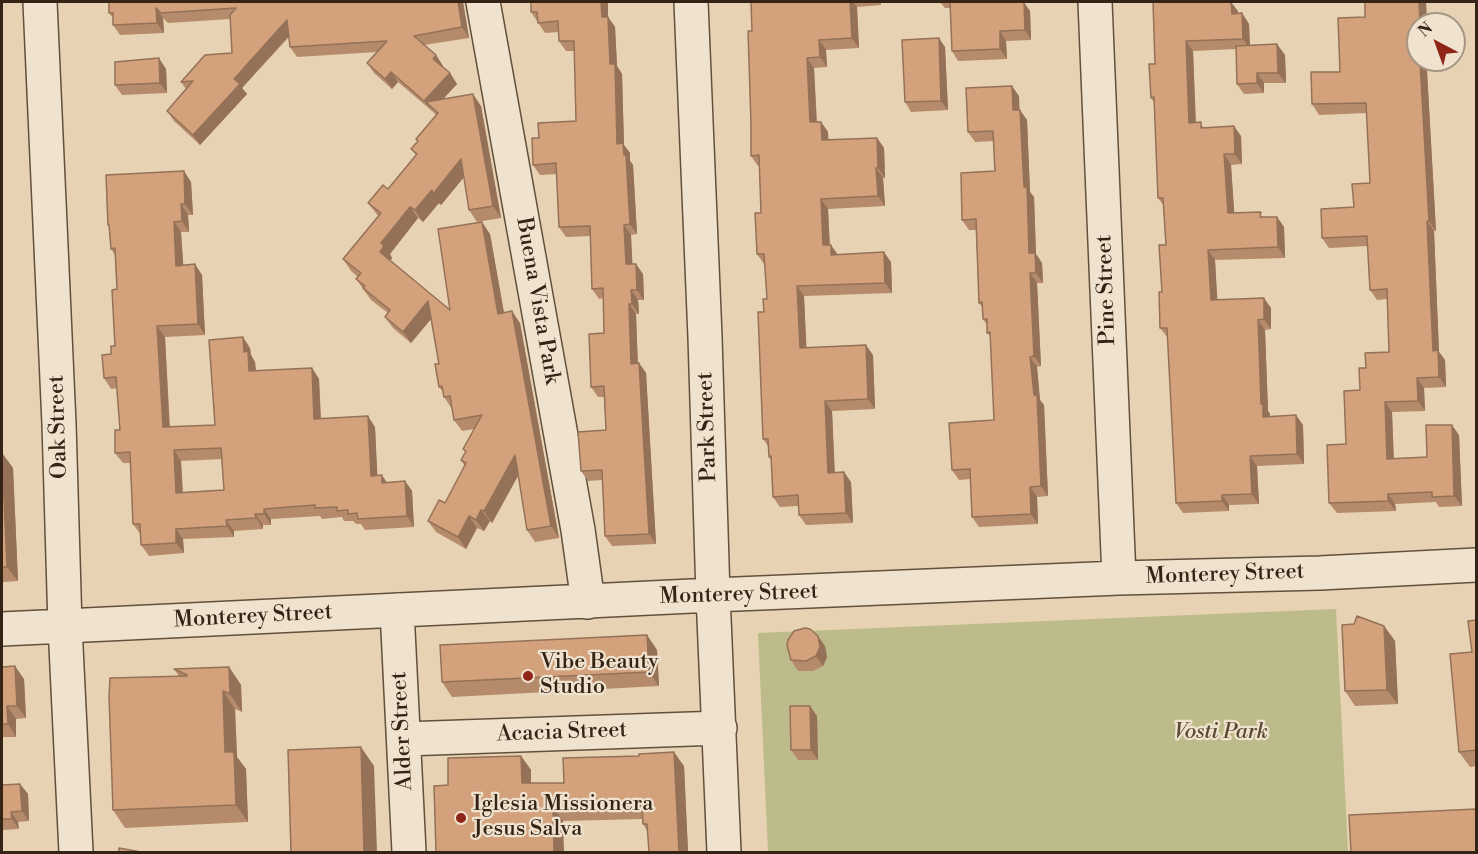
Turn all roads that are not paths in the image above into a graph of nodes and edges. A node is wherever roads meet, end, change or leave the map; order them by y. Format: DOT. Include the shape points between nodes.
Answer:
graph roads {
  1 [pos="40,2"];
  2 [pos="483,2"];
  3 [pos="691,2"];
  4 [pos="1095,2"];
  5 [pos="1476,565"];
  6 [pos="1119,578"];
  7 [pos="713,595"];
  8 [pos="588,602"];
  9 [pos="397,610"];
  10 [pos="65,626"];
  11 [pos="2,628"];
  12 [pos="720,728"];
  13 [pos="404,739"];
  14 [pos="76,852"];
  15 [pos="409,852"];
  16 [pos="724,852"];
  1 -- 10 [label="street, Oak Street"];
  2 -- 8 [label="street, Buena Vista Park"];
  3 -- 7 [label="street, Park Street"];
  4 -- 6 [label="street, Pine Street"];
  5 -- 6 [label="street, Monterey Street"];
  6 -- 7 [label="street, Monterey Street"];
  7 -- 8 [label="street, Monterey Street"];
  7 -- 12 [label="street, Park Street"];
  8 -- 9 [label="street, Monterey Street"];
  9 -- 10 [label="street, Monterey Street"];
  9 -- 13 [label="street, Alder Street"];
  10 -- 11 [label="street, Monterey Street"];
  10 -- 14 [label="street, Oak Street"];
  12 -- 13 [label="street, Acacia Street"];
  12 -- 16 [label="street, Park Street"];
  13 -- 15 [label="street, Alder Street"];
}
